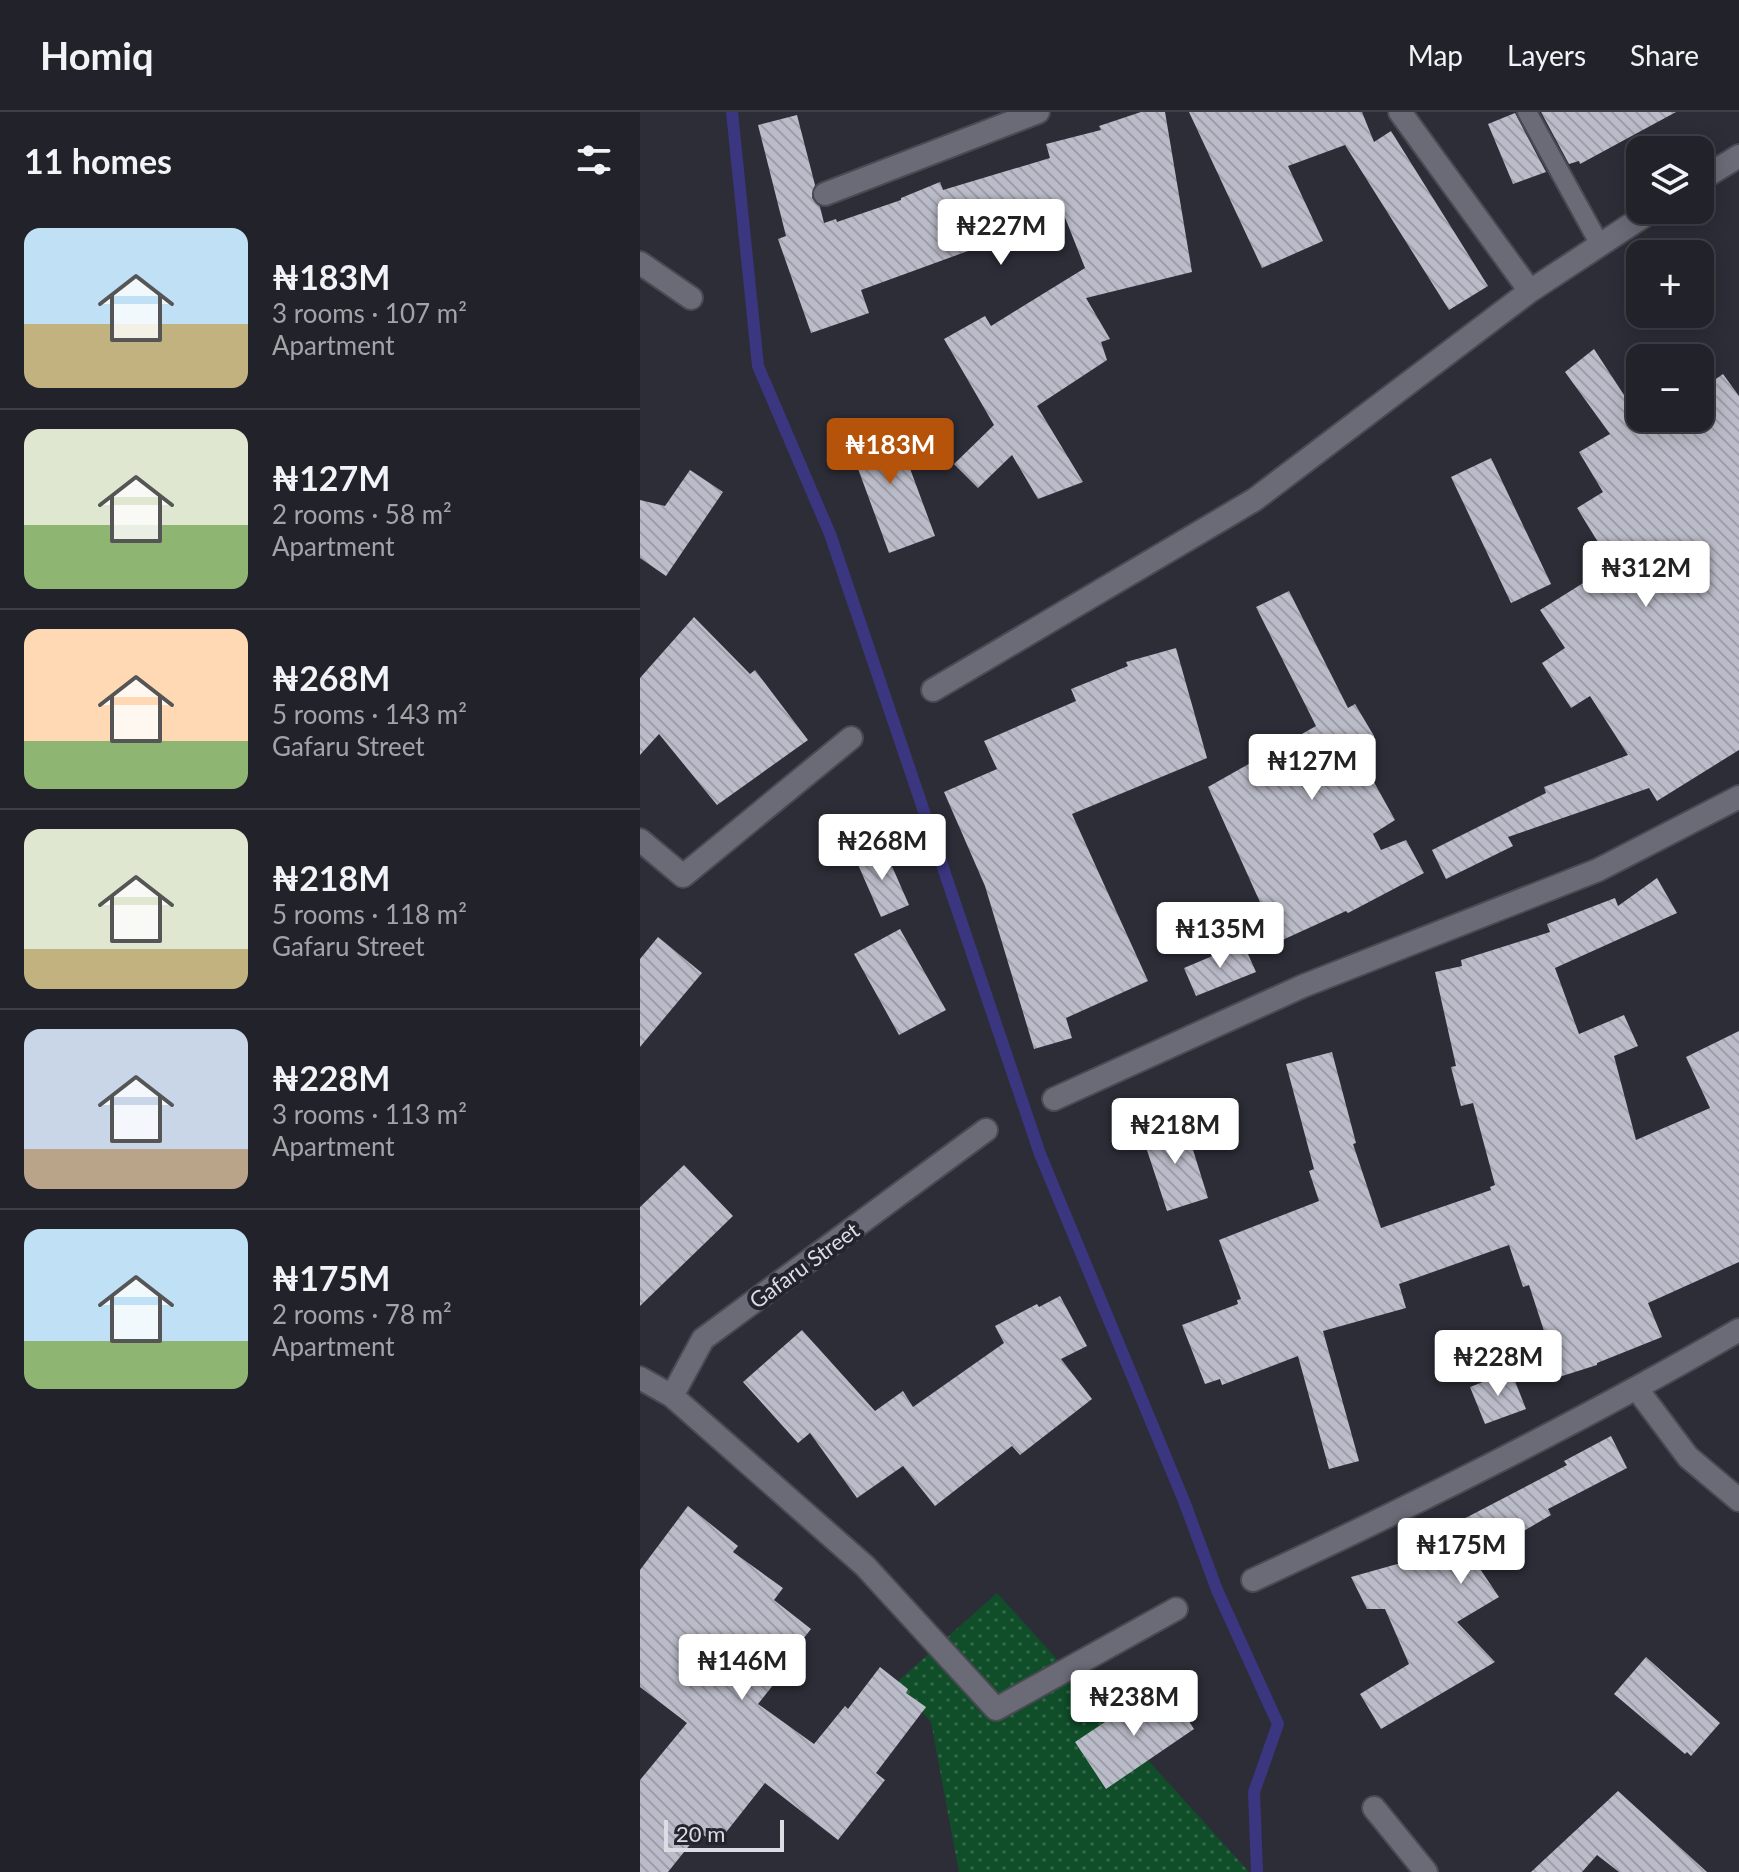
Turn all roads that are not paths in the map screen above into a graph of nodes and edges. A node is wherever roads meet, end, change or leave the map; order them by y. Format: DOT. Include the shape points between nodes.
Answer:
graph roads {
  1 [pos="1038,112"];
  2 [pos="1400,112"];
  3 [pos="1527,112"];
  4 [pos="1739,156"];
  5 [pos="1714,171"];
  6 [pos="825,194"];
  7 [pos="1630,224"];
  8 [pos="1599,243"];
  9 [pos="640,263"];
  10 [pos="1530,291"];
  11 [pos="691,298"];
  12 [pos="933,690"];
  13 [pos="851,738"];
  14 [pos="1739,797"];
  15 [pos="640,840"];
  16 [pos="1054,1099"];
  17 [pos="986,1130"];
  18 [pos="1739,1330"];
  19 [pos="640,1378"];
  20 [pos="1637,1389"];
  21 [pos="672,1396"];
  22 [pos="1739,1500"];
  23 [pos="1253,1580"];
  24 [pos="1176,1609"];
  25 [pos="1374,1808"];
  26 [pos="1426,1872"];
  1 -- 6 [label="street"];
  2 -- 10 [label="street"];
  3 -- 8 [label="lane"];
  4 -- 5 [label="street"];
  7 -- 8 [label="street"];
  8 -- 10 [label="street"];
  9 -- 11 [label="street"];
  10 -- 12 [label="street" via="1254,500"];
  13 -- 15 [label="street" via="683,876"];
  14 -- 16 [label="street" via="1598,870 1303,986"];
  17 -- 21 [label="street, Gafaru Street" via="703,1339"];
  18 -- 20 [label="street"];
  19 -- 21 [label="street"];
  20 -- 22 [label="street" via="1688,1457"];
  20 -- 23 [label="street" via="1406,1509"];
  21 -- 24 [label="street" via="865,1566 996,1709"];
  25 -- 26 [label="street"];
}
